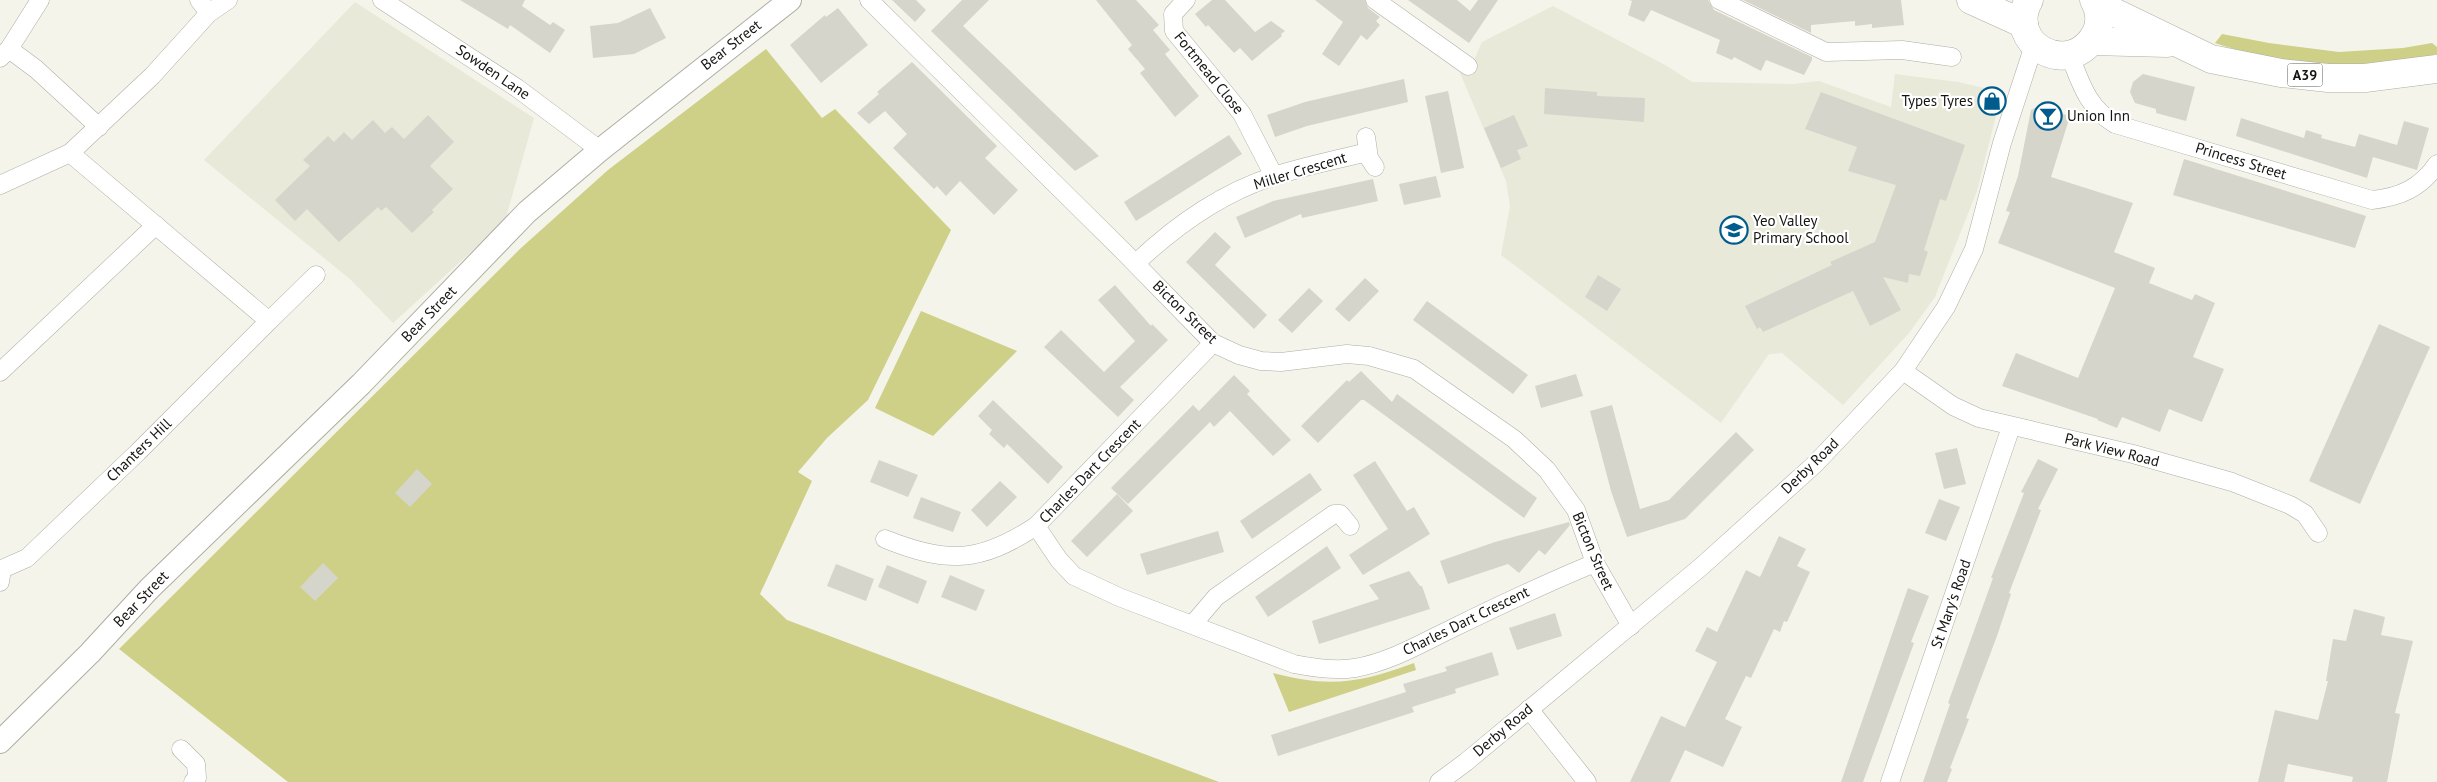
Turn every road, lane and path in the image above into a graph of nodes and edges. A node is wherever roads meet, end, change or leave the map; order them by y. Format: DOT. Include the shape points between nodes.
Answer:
graph roads {
  1 [pos="40,0"];
  2 [pos="228,0"];
  3 [pos="382,0"];
  4 [pos="790,0"];
  5 [pos="869,0"];
  6 [pos="1186,0"];
  7 [pos="1375,0"];
  8 [pos="1718,0"];
  9 [pos="1971,0"];
  10 [pos="2096,2"];
  11 [pos="204,6"];
  12 [pos="2029,23"];
  13 [pos="2176,44"];
  14 [pos="2081,48"];
  15 [pos="4,54"];
  16 [pos="1952,57"];
  17 [pos="1468,66"];
  18 [pos="2437,69"];
  19 [pos="100,127"];
  20 [pos="600,150"];
  21 [pos="1369,152"];
  22 [pos="70,153"];
  23 [pos="2437,164"];
  24 [pos="1274,176"];
  25 [pos="0,185"];
  26 [pos="156,226"];
  27 [pos="1136,263"];
  28 [pos="316,275"];
  29 [pos="269,320"];
  30 [pos="1213,343"];
  31 [pos="1903,370"];
  32 [pos="0,372"];
  33 [pos="2011,427"];
  34 [pos="1036,526"];
  35 [pos="1350,526"];
  36 [pos="2318,533"];
  37 [pos="885,539"];
  38 [pos="1595,563"];
  39 [pos="1,573"];
  40 [pos="1194,624"];
  41 [pos="1631,626"];
  42 [pos="1529,709"];
  43 [pos="0,742"];
  44 [pos="181,749"];
  45 [pos="193,782"];
  46 [pos="1439,782"];
  47 [pos="1587,782"];
  48 [pos="1890,782"];
  1 -- 15 [label="street"];
  2 -- 11 [label="street"];
  3 -- 20 [label="street, Sowden Lane" via="517,88"];
  4 -- 20 [label="street, Bear Street"];
  5 -- 27 [label="street, Bicton Street"];
  6 -- 24 [label="street, Fortmead Close" via="1173,14 1174,31 1242,114"];
  7 -- 17 [label="street"];
  8 -- 16 [label="street" via="1826,52 1902,50"];
  9 -- 12 [label="main road"];
  10 -- 13 [label="main road, A39"];
  10 -- 14 [label="main road" via="2100,17 2098,29"];
  11 -- 19 [label="street" via="152,76"];
  12 -- 14 [label="main road" via="2045,53 2057,56"];
  12 -- 31 [label="street, Derby Road" via="1974,249 1946,307"];
  13 -- 14 [label="main road, A39"];
  13 -- 18 [label="main road, A39" via="2211,59 2328,78 2399,76"];
  14 -- 23 [label="street, Princess Street" via="2089,102 2115,124 2372,200 2407,192 2429,176"];
  15 -- 19 [label="street" via="36,69"];
  19 -- 22 [label="street"];
  20 -- 43 [label="street, Bear Street" via="527,212 361,384 149,590"];
  21 -- 24 [label="street, Miller Crescent"];
  22 -- 25 [label="street"];
  22 -- 26 [label="street"];
  24 -- 27 [label="street, Miller Crescent" via="1198,212 1162,238"];
  26 -- 29 [label="street"];
  26 -- 32 [label="street"];
  27 -- 30 [label="street, Bicton Street"];
  28 -- 29 [label="street, Chanters Hill"];
  29 -- 39 [label="street, Chanters Hill" via="27,558"];
  30 -- 34 [label="street, Charles Dart Crescent"];
  30 -- 38 [label="street, Bicton Street" via="1260,361 1281,362 1347,354 1369,356 1414,369 1514,439 1547,470 1576,510"];
  31 -- 33 [label="street, Park View Road" via="1953,406 1978,418"];
  31 -- 41 [label="street, Derby Road" via="1815,464"];
  33 -- 36 [label="street, Park View Road" via="2133,454 2232,482 2305,514"];
  33 -- 48 [label="street, St Mary's Road"];
  34 -- 37 [label="street" via="1009,544 957,557 922,553"];
  34 -- 40 [label="street, Charles Dart Crescent" via="1074,576 1119,597"];
  35 -- 40 [label="street" via="1340,514 1334,514 1216,597"];
  38 -- 40 [label="street, Charles Dart Crescent" via="1380,662 1353,668 1315,669 1294,664"];
  38 -- 41 [label="street, Bicton Street"];
  41 -- 42 [label="street, Derby Road"];
  42 -- 46 [label="street, Derby Road"];
  42 -- 47 [label="street"];
  44 -- 45 [label="street" via="196,764 197,778"];
}
